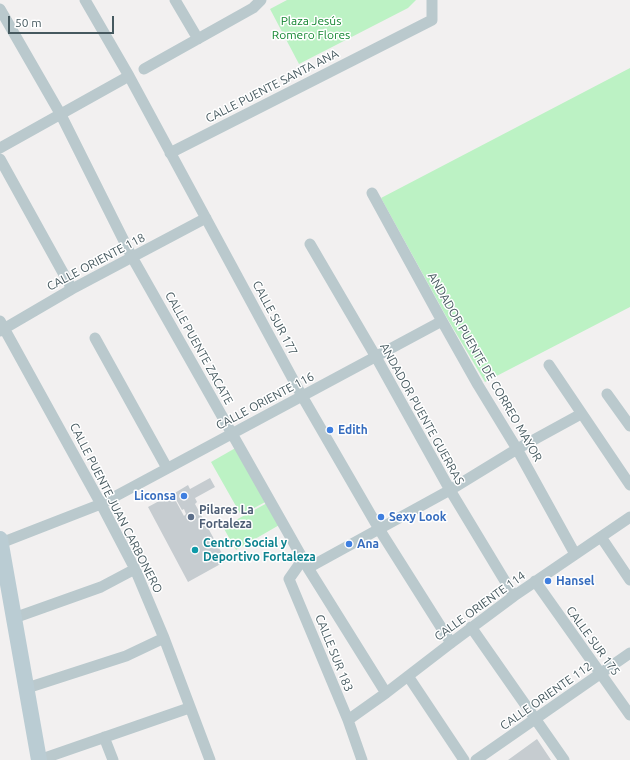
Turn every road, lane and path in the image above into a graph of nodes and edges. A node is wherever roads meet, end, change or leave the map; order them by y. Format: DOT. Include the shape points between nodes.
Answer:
graph roads {
  1 [pos="85,0"];
  2 [pos="175,0"];
  3 [pos="432,0"];
  4 [pos="257,4"];
  5 [pos="0,9"];
  6 [pos="198,39"];
  7 [pos="144,69"];
  8 [pos="129,76"];
  9 [pos="61,115"];
  10 [pos="0,148"];
  11 [pos="170,153"];
  12 [pos="0,159"];
  13 [pos="372,193"];
  14 [pos="206,218"];
  15 [pos="310,244"];
  16 [pos="132,257"];
  17 [pos="72,289"];
  18 [pos="442,321"];
  19 [pos="2,326"];
  20 [pos="95,338"];
  21 [pos="376,357"];
  22 [pos="549,365"];
  23 [pos="607,394"];
  24 [pos="302,396"];
  25 [pos="581,414"];
  26 [pos="630,426"];
  27 [pos="232,434"];
  28 [pos="517,449"];
  29 [pos="167,468"];
  30 [pos="630,485"];
  31 [pos="450,490"];
  32 [pos="101,504"];
  33 [pos="630,517"];
  34 [pos="380,529"];
  35 [pos="601,537"];
  36 [pos="1,541"];
  37 [pos="575,554"];
  38 [pos="305,563"];
  39 [pos="135,569"];
  40 [pos="630,580"];
  41 [pos="535,581"];
  42 [pos="514,596"];
  43 [pos="14,618"];
  44 [pos="471,628"];
  45 [pos="164,638"];
  46 [pos="451,643"];
  47 [pos="630,653"];
  48 [pos="600,673"];
  49 [pos="408,676"];
  50 [pos="27,688"];
  51 [pos="386,693"];
  52 [pos="189,708"];
  53 [pos="630,715"];
  54 [pos="348,720"];
  55 [pos="536,720"];
  56 [pos="104,738"];
  57 [pos="39,760"];
  58 [pos="113,760"];
  59 [pos="210,760"];
  60 [pos="362,760"];
  61 [pos="464,760"];
  62 [pos="476,760"];
  63 [pos="564,760"];
  1 -- 8 [label="street, CALLE SUR 177"];
  2 -- 6 [label="street"];
  3 -- 11 [label="street, CALLE PUENTE SANTA ANA" via="432,20"];
  4 -- 6 [label="street"];
  5 -- 9 [label="street, CALLE PUENTE ZACATE"];
  6 -- 7 [label="street"];
  8 -- 9 [label="street"];
  8 -- 11 [label="street, CALLE SUR 177"];
  9 -- 10 [label="street"];
  9 -- 16 [label="street, CALLE PUENTE ZACATE"];
  11 -- 14 [label="street, CALLE SUR 177"];
  12 -- 17 [label="street"];
  13 -- 18 [label="street, ANDADOR PUENTE DE CORREO MAYOR"];
  14 -- 16 [label="street, CALLE ORIENTE 118"];
  14 -- 24 [label="street, CALLE SUR 177"];
  15 -- 21 [label="street, ANDADOR PUENTE GUERRAS"];
  16 -- 17 [label="street, CALLE ORIENTE 118"];
  16 -- 27 [label="street, CALLE PUENTE ZACATE"];
  17 -- 19 [label="street, CALLE ORIENTE 118"];
  18 -- 21 [label="street, CALLE ORIENTE 116"];
  18 -- 28 [label="street, ANDADOR PUENTE DE CORREO MAYOR"];
  19 -- 32 [label="street, CALLE PUENTE JUAN CARBONERO"];
  20 -- 29 [label="street"];
  21 -- 24 [label="street, CALLE ORIENTE 116"];
  21 -- 31 [label="street, ANDADOR PUENTE GUERRAS"];
  22 -- 25 [label="street"];
  23 -- 26 [label="street"];
  24 -- 27 [label="street, CALLE ORIENTE 116"];
  24 -- 34 [label="street, CALLE SUR 177"];
  25 -- 28 [label="street"];
  25 -- 30 [label="street"];
  27 -- 29 [label="street, CALLE ORIENTE 116"];
  27 -- 38 [label="street, CALLE PUENTE ZACATE"];
  28 -- 31 [label="street"];
  28 -- 37 [label="street, ANDADOR PUENTE DE CORREO MAYOR"];
  29 -- 32 [label="street, CALLE ORIENTE 116"];
  31 -- 34 [label="street"];
  31 -- 42 [label="street, ANDADOR PUENTE GUERRAS"];
  32 -- 36 [label="street, CALLE ORIENTE 116"];
  32 -- 39 [label="street, CALLE PUENTE JUAN CARBONERO"];
  33 -- 35 [label="street, CALLE ORIENTE 114"];
  34 -- 38 [label="street"];
  34 -- 46 [label="street, CALLE SUR 177"];
  35 -- 37 [label="street, CALLE ORIENTE 114"];
  35 -- 40 [label="street"];
  36 -- 43 [label="street"];
  37 -- 41 [label="street, CALLE ORIENTE 114"];
  38 -- 51 [label="street, CALLE PUENTE ZACATE"];
  38 -- 54 [label="street, CALLE SUR 183" via="289,578"];
  39 -- 43 [label="street" via="101,587"];
  39 -- 45 [label="street, CALLE PUENTE JUAN CARBONERO"];
  41 -- 42 [label="street, CALLE ORIENTE 114"];
  41 -- 48 [label="street, CALLE SUR 175"];
  42 -- 44 [label="street, CALLE ORIENTE 114"];
  43 -- 50 [label="street"];
  44 -- 46 [label="street, CALLE ORIENTE 114"];
  44 -- 55 [label="street"];
  45 -- 50 [label="street" via="126,656"];
  45 -- 52 [label="street, CALLE PUENTE JUAN CARBONERO"];
  46 -- 49 [label="street, CALLE ORIENTE 114"];
  47 -- 48 [label="street, CALLE ORIENTE 112"];
  48 -- 53 [label="street, CALLE SUR 175"];
  48 -- 55 [label="street, CALLE ORIENTE 112"];
  49 -- 51 [label="street, CALLE ORIENTE 114"];
  49 -- 61 [label="street"];
  50 -- 57 [label="street"];
  51 -- 54 [label="street, CALLE ORIENTE 114"];
  52 -- 56 [label="street"];
  52 -- 59 [label="street, CALLE PUENTE JUAN CARBONERO"];
  54 -- 60 [label="street, CALLE SUR 183"];
  55 -- 62 [label="street, CALLE ORIENTE 112"];
  55 -- 63 [label="street"];
  56 -- 57 [label="street"];
  56 -- 58 [label="street"];
}
